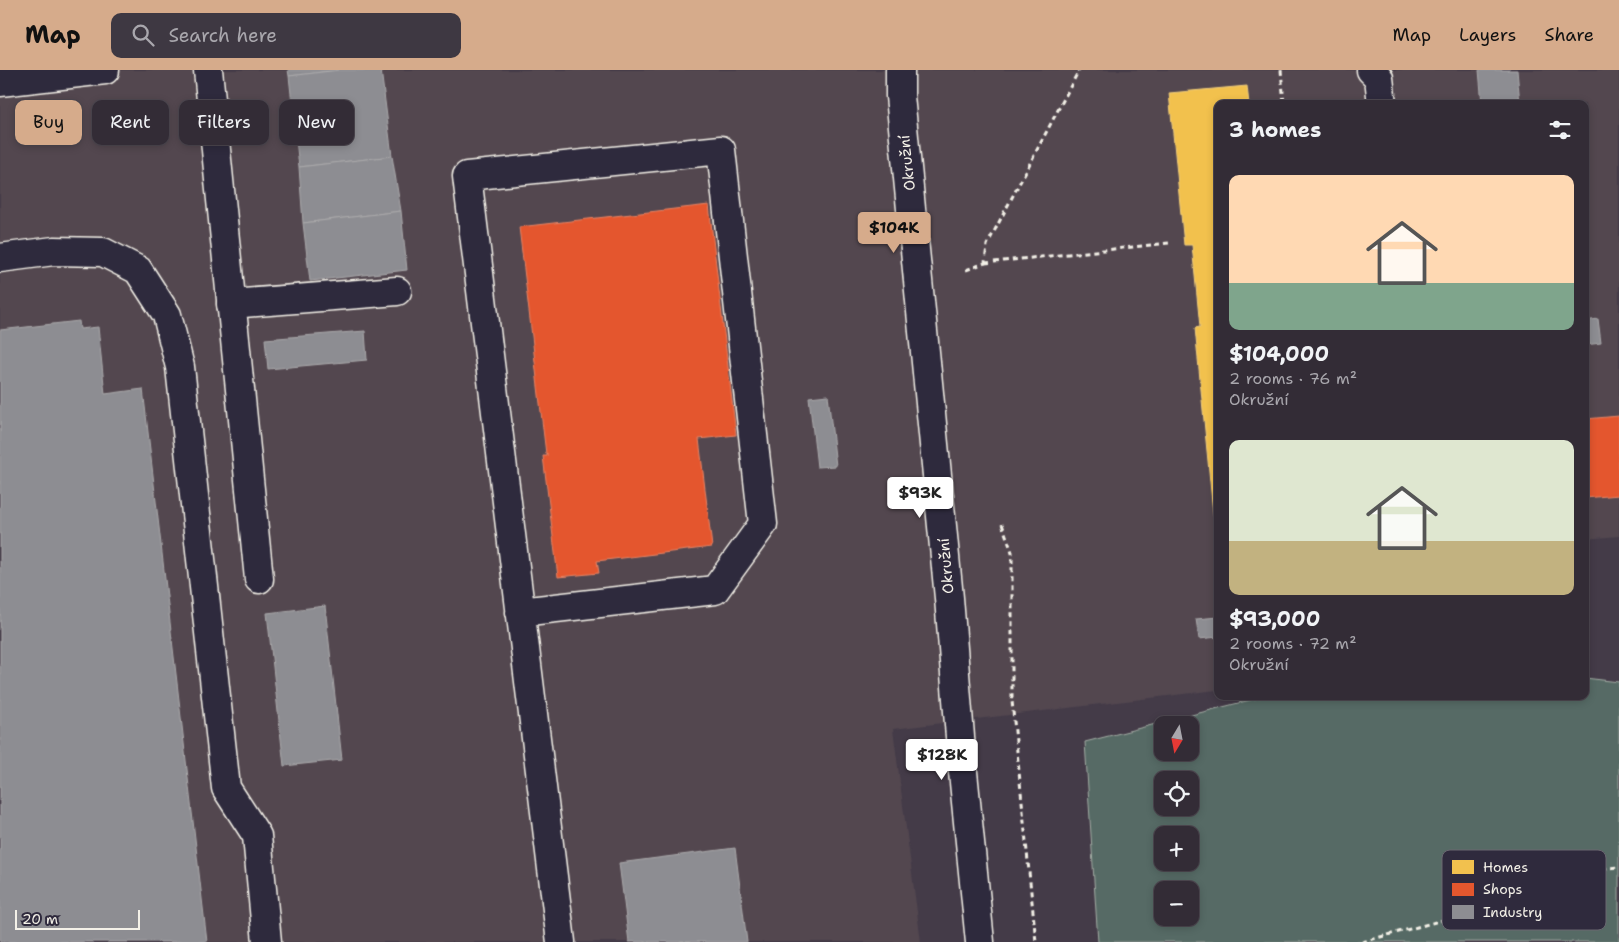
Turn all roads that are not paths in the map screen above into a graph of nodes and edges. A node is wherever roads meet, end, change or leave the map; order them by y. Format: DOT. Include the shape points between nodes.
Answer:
graph roads {
  1 [pos="105,70"];
  2 [pos="208,70"];
  3 [pos="900,70"];
  4 [pos="1371,70"];
  5 [pos="0,82"];
  6 [pos="1382,100"];
  7 [pos="0,258"];
  8 [pos="397,291"];
  9 [pos="231,304"];
  10 [pos="259,579"];
  11 [pos="520,612"];
  12 [pos="267,942"];
  13 [pos="561,942"];
  14 [pos="980,942"];
  1 -- 5 [label="main road"];
  2 -- 9 [label="main road"];
  3 -- 14 [label="main road, Okružní"];
  4 -- 6 [label="main road" via="1379,78"];
  7 -- 12 [label="main road" via="54,251 103,252 138,270 167,315 180,367 226,788 257,836"];
  8 -- 9 [label="main road"];
  9 -- 10 [label="main road"];
  11 -- 11 [label="main road" via="467,176 721,150 763,524 716,590"];
  11 -- 13 [label="main road"];
}
